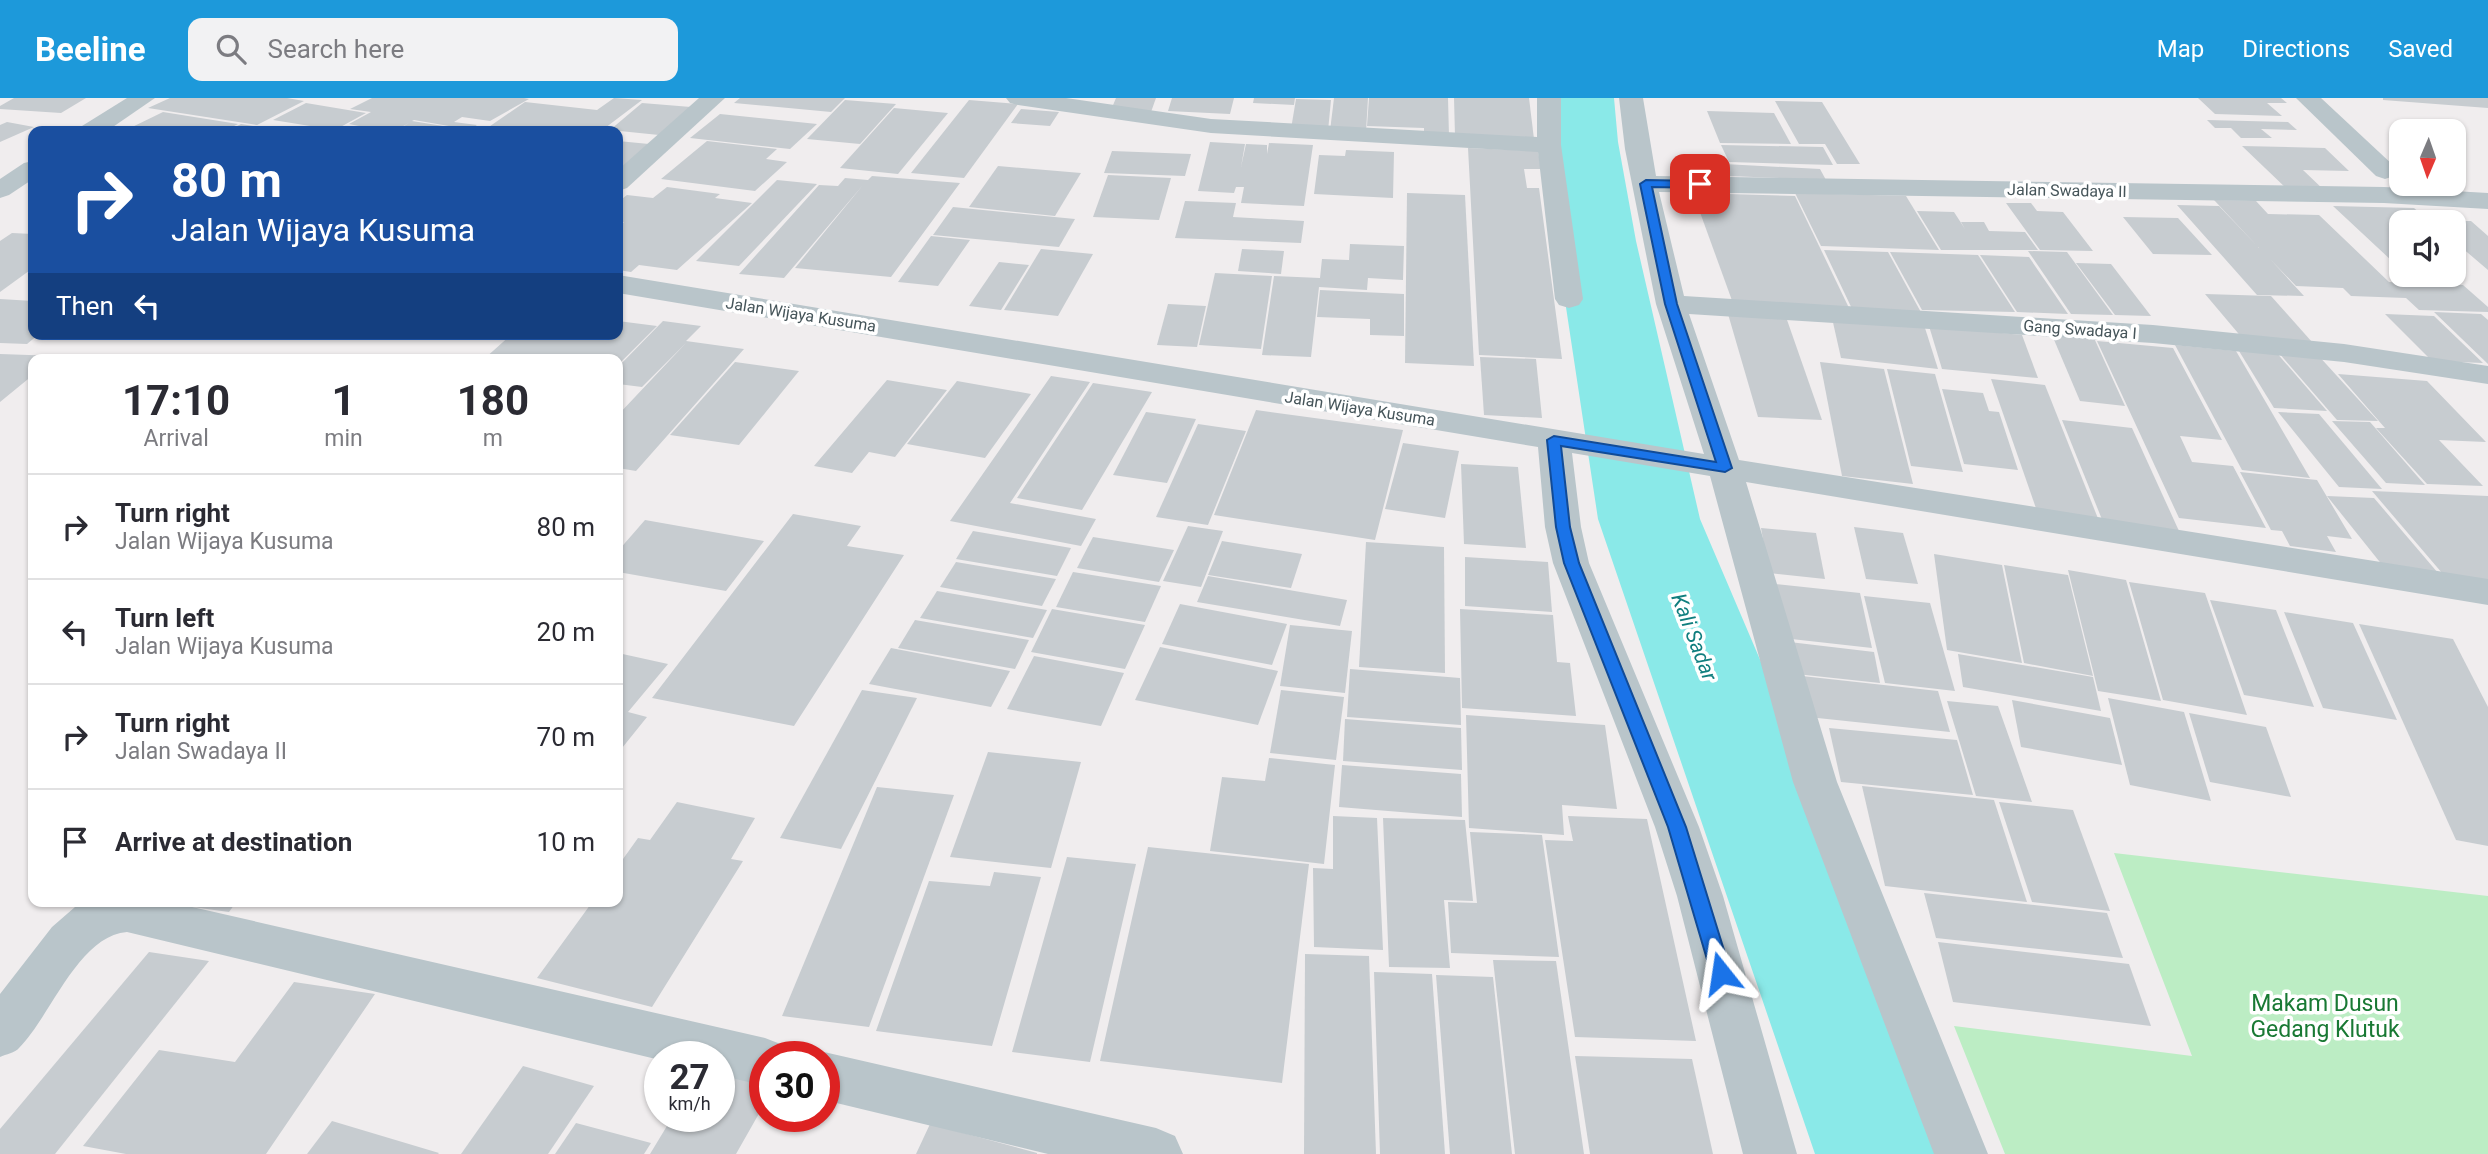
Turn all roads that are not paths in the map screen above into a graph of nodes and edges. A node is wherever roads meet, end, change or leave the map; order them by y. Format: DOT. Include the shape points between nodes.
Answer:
graph roads {
  1 [pos="143,98"];
  2 [pos="713,98"];
  3 [pos="1018,98"];
  4 [pos="1549,98"];
  5 [pos="1631,98"];
  6 [pos="2308,98"];
  7 [pos="99,126"];
  8 [pos="1549,145"];
  9 [pos="2385,171"];
  10 [pos="623,179"];
  11 [pos="1646,184"];
  12 [pos="2488,201"];
  13 [pos="623,285"];
  14 [pos="1569,299"];
  15 [pos="1671,304"];
  16 [pos="2488,375"];
  17 [pos="1554,440"];
  18 [pos="1713,466"];
  19 [pos="2488,592"];
  20 [pos="0,1034"];
  21 [pos="749,1058"];
  22 [pos="840,1080"];
  23 [pos="1156,1154"];
  24 [pos="1770,1154"];
  25 [pos="1961,1154"];
  1 -- 7 [label="street"];
  2 -- 10 [label="street"];
  3 -- 8 [label="street" via="1210,126"];
  4 -- 8 [label="street"];
  5 -- 11 [label="street"];
  6 -- 9 [label="street"];
  8 -- 14 [label="street"];
  11 -- 12 [label="street, Jalan Swadaya II" via="2384,195"];
  11 -- 15 [label="street"];
  13 -- 17 [label="street, Jalan Wijaya Kusuma"];
  15 -- 16 [label="street, Gang Swadaya I" via="2152,334 2344,353"];
  15 -- 18 [label="street"];
  17 -- 18 [label="street, Jalan Wijaya Kusuma"];
  17 -- 24 [label="street" via="1563,527 1572,563 1677,827"];
  18 -- 19 [label="street, Jalan Wijaya Kusuma"];
  18 -- 25 [label="street" via="1815,782"];
  20 -- 21 [label="street" via="72,939 107,913 128,912"];
  22 -- 23 [label="street"];
}
